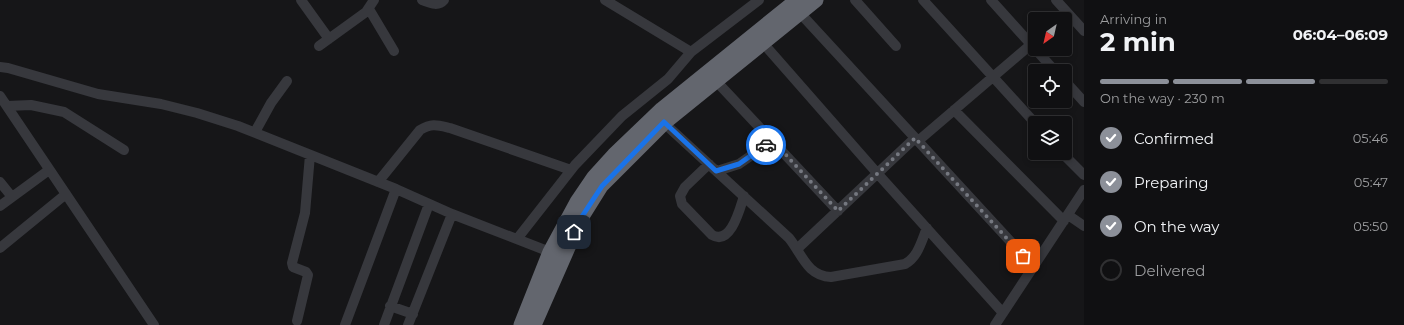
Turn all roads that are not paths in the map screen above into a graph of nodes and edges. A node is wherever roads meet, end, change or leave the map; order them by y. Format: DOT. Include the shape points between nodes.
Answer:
graph roads {
  1 [pos="301,0"];
  2 [pos="422,0"];
  3 [pos="444,0"];
  4 [pos="605,0"];
  5 [pos="759,0"];
  6 [pos="816,0"];
  7 [pos="855,0"];
  8 [pos="922,0"];
  9 [pos="991,0"];
  10 [pos="1056,0"];
  11 [pos="371,4"];
  12 [pos="798,7"];
  13 [pos="1062,12"];
  14 [pos="1072,22"];
  15 [pos="1084,31"];
  16 [pos="1028,38"];
  17 [pos="328,39"];
  18 [pos="762,43"];
  19 [pos="319,46"];
  20 [pos="896,46"];
  21 [pos="1028,47"];
  22 [pos="394,50"];
  23 [pos="691,52"];
  24 [pos="1043,56"];
  25 [pos="1050,64"];
  26 [pos="0,67"];
  27 [pos="993,77"];
  28 [pos="286,81"];
  29 [pos="716,81"];
  30 [pos="1072,89"];
  31 [pos="0,96"];
  32 [pos="1084,102"];
  33 [pos="7,106"];
  34 [pos="954,110"];
  35 [pos="1029,116"];
  36 [pos="664,122"];
  37 [pos="254,132"];
  38 [pos="772,140"];
  39 [pos="916,140"];
  40 [pos="124,150"];
  41 [pos="310,155"];
  42 [pos="1069,160"];
  43 [pos="713,167"];
  44 [pos="49,170"];
  45 [pos="571,170"];
  46 [pos="877,173"];
  47 [pos="1084,175"];
  48 [pos="0,182"];
  49 [pos="378,182"];
  50 [pos="396,189"];
  51 [pos="1084,190"];
  52 [pos="66,194"];
  53 [pos="744,196"];
  54 [pos="12,197"];
  55 [pos="429,204"];
  56 [pos="0,206"];
  57 [pos="838,211"];
  58 [pos="452,214"];
  59 [pos="1066,218"];
  60 [pos="1084,226"];
  61 [pos="927,228"];
  62 [pos="517,239"];
  63 [pos="0,248"];
  64 [pos="797,248"];
  65 [pos="550,252"];
  66 [pos="1034,267"];
  67 [pos="390,306"];
  68 [pos="1003,313"];
  69 [pos="413,314"];
  70 [pos="296,321"];
  71 [pos="154,325"];
  72 [pos="345,325"];
  73 [pos="384,325"];
  74 [pos="408,325"];
  75 [pos="521,325"];
  76 [pos="534,325"];
  77 [pos="996,325"];
  1 -- 17 [label="street"];
  2 -- 3 [label="street" via="440,4"];
  4 -- 23 [label="street"];
  5 -- 23 [label="street"];
  6 -- 12 [label="highway"];
  7 -- 20 [label="street"];
  8 -- 27 [label="street"];
  9 -- 16 [label="street"];
  10 -- 13 [label="street"];
  11 -- 17 [label="street"];
  11 -- 22 [label="street"];
  12 -- 18 [label="highway"];
  12 -- 39 [label="street"];
  12 -- 65 [label="highway" via="662,109 614,155 594,177 577,202"];
  14 -- 15 [label="street"];
  17 -- 19 [label="street"];
  18 -- 29 [label="highway"];
  18 -- 46 [label="street"];
  21 -- 27 [label="street"];
  23 -- 45 [label="street" via="668,80 622,116"];
  24 -- 25 [label="street"];
  26 -- 37 [label="street" via="98,94 161,104 197,113"];
  27 -- 34 [label="street"];
  27 -- 35 [label="street"];
  28 -- 37 [label="street"];
  29 -- 36 [label="highway"];
  29 -- 38 [label="street"];
  30 -- 32 [label="street"];
  31 -- 33 [label="street"];
  33 -- 40 [label="street" via="31,105 64,112"];
  33 -- 44 [label="street"];
  34 -- 39 [label="street"];
  34 -- 59 [label="street"];
  36 -- 43 [label="street"];
  36 -- 76 [label="highway" via="602,186 581,218"];
  37 -- 41 [label="street"];
  38 -- 43 [label="street" via="739,164"];
  38 -- 57 [label="street"];
  39 -- 46 [label="street"];
  39 -- 66 [label="street"];
  41 -- 49 [label="street"];
  41 -- 70 [label="street" via="305,213 292,263 293,267 306,272 308,276"];
  42 -- 47 [label="street"];
  43 -- 53 [label="street"];
  43 -- 53 [label="street" via="685,187 680,196 682,204 712,235 722,236 731,228"];
  44 -- 52 [label="street"];
  44 -- 54 [label="street"];
  45 -- 49 [label="street" via="450,128 429,125 420,130"];
  45 -- 62 [label="street"];
  46 -- 57 [label="street"];
  46 -- 61 [label="street"];
  48 -- 54 [label="street"];
  49 -- 50 [label="street"];
  50 -- 55 [label="street"];
  50 -- 72 [label="street"];
  51 -- 59 [label="street"];
  52 -- 63 [label="street"];
  52 -- 71 [label="street"];
  53 -- 64 [label="street"];
  54 -- 56 [label="street"];
  55 -- 58 [label="street"];
  55 -- 67 [label="street"];
  57 -- 64 [label="street"];
  58 -- 62 [label="street"];
  58 -- 69 [label="street"];
  59 -- 60 [label="street"];
  59 -- 66 [label="street"];
  61 -- 64 [label="street" via="911,261 831,277 824,277 812,271"];
  61 -- 68 [label="street"];
  62 -- 65 [label="street"];
  65 -- 75 [label="highway"];
  66 -- 68 [label="street"];
  67 -- 69 [label="street"];
  67 -- 73 [label="street"];
  68 -- 77 [label="street"];
  69 -- 74 [label="street"];
}
